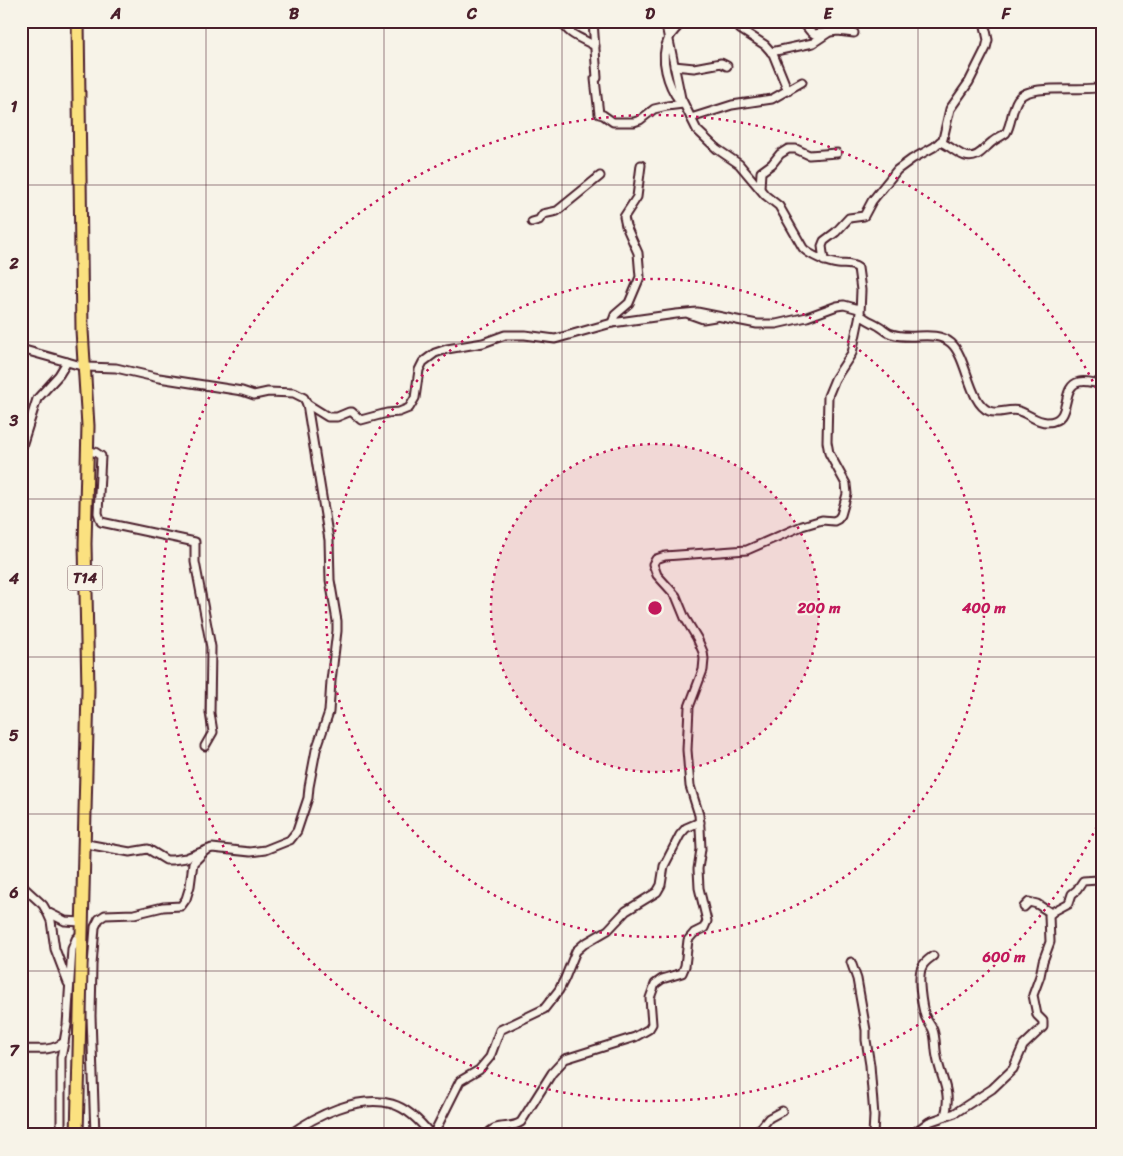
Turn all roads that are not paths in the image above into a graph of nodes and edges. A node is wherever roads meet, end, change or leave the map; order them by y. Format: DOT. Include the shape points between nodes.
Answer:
graph roads {
  1 [pos="78,21"];
  2 [pos="563,21"];
  3 [pos="593,21"];
  4 [pos="665,21"];
  5 [pos="683,21"];
  6 [pos="802,21"];
  7 [pos="988,21"];
  8 [pos="740,29"];
  9 [pos="828,33"];
  10 [pos="854,33"];
  11 [pos="670,37"];
  12 [pos="595,46"];
  13 [pos="772,52"];
  14 [pos="674,66"];
  15 [pos="728,66"];
  16 [pos="802,82"];
  17 [pos="1102,87"];
  18 [pos="788,91"];
  19 [pos="683,104"];
  20 [pos="691,118"];
  21 [pos="940,142"];
  22 [pos="837,153"];
  23 [pos="641,165"];
  24 [pos="745,169"];
  25 [pos="760,174"];
  26 [pos="600,176"];
  27 [pos="760,188"];
  28 [pos="532,222"];
  29 [pos="824,261"];
  30 [pos="860,311"];
  31 [pos="612,324"];
  32 [pos="21,349"];
  33 [pos="67,362"];
  34 [pos="85,368"];
  35 [pos="1102,384"];
  36 [pos="307,404"];
  37 [pos="21,449"];
  38 [pos="87,452"];
  39 [pos="205,746"];
  40 [pos="700,822"];
  41 [pos="84,842"];
  42 [pos="204,851"];
  43 [pos="1102,878"];
  44 [pos="21,885"];
  45 [pos="1024,907"];
  46 [pos="47,912"];
  47 [pos="1051,912"];
  48 [pos="81,922"];
  49 [pos="81,934"];
  50 [pos="933,956"];
  51 [pos="852,962"];
  52 [pos="68,985"];
  53 [pos="64,1042"];
  54 [pos="21,1049"];
  55 [pos="48,1049"];
  56 [pos="61,1058"];
  57 [pos="782,1111"];
  58 [pos="945,1116"];
  59 [pos="78,1134"];
  60 [pos="61,1135"];
  61 [pos="95,1135"];
  62 [pos="290,1135"];
  63 [pos="432,1135"];
  64 [pos="487,1135"];
  65 [pos="745,1135"];
  66 [pos="873,1135"];
  67 [pos="911,1135"];
  1 -- 34 [label="highway, T14" via="81,320"];
  2 -- 12 [label="street" via="570,33"];
  3 -- 12 [label="street"];
  4 -- 11 [label="street"];
  5 -- 11 [label="street"];
  6 -- 9 [label="street" via="812,33"];
  7 -- 21 [label="street" via="985,26 986,48 969,82 950,109 945,135"];
  8 -- 13 [label="street"];
  9 -- 10 [label="street"];
  9 -- 13 [label="street" via="813,43"];
  11 -- 14 [label="street"];
  11 -- 19 [label="street" via="665,54 668,80"];
  12 -- 19 [label="street" via="599,114 612,122 634,122 654,109"];
  13 -- 18 [label="street"];
  14 -- 15 [label="street" via="694,68 720,63"];
  14 -- 19 [label="street"];
  16 -- 18 [label="street"];
  17 -- 21 [label="street" via="1090,90 1036,89 1024,93 1014,106 1006,133 975,156 964,156"];
  18 -- 20 [label="street" via="772,99 732,105"];
  19 -- 20 [label="street"];
  20 -- 24 [label="street" via="709,142"];
  21 -- 29 [label="street" via="897,170 872,200 864,216 847,220 824,241"];
  22 -- 25 [label="street" via="809,155 788,149"];
  23 -- 31 [label="street" via="639,193 624,218 638,253 640,279 629,303 615,316"];
  24 -- 25 [label="street"];
  24 -- 27 [label="street"];
  25 -- 27 [label="street"];
  26 -- 28 [label="street" via="556,210"];
  27 -- 29 [label="street" via="780,208 804,250"];
  29 -- 30 [label="street" via="858,268"];
  30 -- 31 [label="street" via="837,306 776,324 757,324 703,313"];
  30 -- 35 [label="street" via="864,318 891,334 935,336 950,342 980,403 992,412 1020,411 1041,422 1049,422 1061,417 1075,384"];
  30 -- 40 [label="street" via="852,354 828,396 829,453 846,484 847,494 838,519 802,526 747,550 679,554 659,557 654,561 657,575 676,596 703,652 703,670 689,707 687,735 688,778"];
  31 -- 36 [label="street" via="555,339 506,335 435,353 423,362 419,370 413,404 399,412 361,420 352,412 333,418"];
  32 -- 33 [label="street"];
  33 -- 34 [label="street"];
  33 -- 37 [label="street" via="37,399"];
  34 -- 36 [label="street" via="116,368 242,390 254,395 294,393 304,398"];
  34 -- 38 [label="highway, T14"];
  36 -- 42 [label="street" via="330,550 330,580 337,621 328,718 295,835 282,844 258,851 217,848"];
  38 -- 39 [label="street" via="101,456 98,513 101,522 195,542 196,570 211,647 210,713 213,732"];
  38 -- 41 [label="highway, T14" via="88,690"];
  40 -- 63 [label="street" via="686,828 680,835 664,866 657,892 626,910 608,930 576,951 562,984 544,1009 500,1030 490,1057 480,1070 460,1081"];
  40 -- 64 [label="street" via="702,849 698,876 707,925 688,940 686,966 682,973 655,984 650,998 651,1027 636,1037 564,1059 521,1122 494,1128"];
  41 -- 42 [label="street" via="130,852 148,849 166,860 186,858"];
  41 -- 48 [label="highway, T14"];
  42 -- 61 [label="street" via="193,863 190,886 181,906 105,915 97,923 91,996"];
  43 -- 47 [label="street" via="1083,880 1069,903"];
  44 -- 46 [label="street"];
  45 -- 47 [label="street" via="1034,902"];
  46 -- 48 [label="street" via="65,921"];
  46 -- 52 [label="street" via="55,949"];
  47 -- 58 [label="street" via="1050,942 1033,995 1043,1027 1023,1046 1008,1075 955,1113"];
  48 -- 49 [label="highway, T14"];
  49 -- 52 [label="street" via="72,949"];
  49 -- 59 [label="highway, T14"];
  50 -- 58 [label="street" via="921,970 921,992 923,1009 933,1032 947,1088"];
  51 -- 66 [label="street" via="866,1030"];
  52 -- 53 [label="street"];
  53 -- 55 [label="street"];
  53 -- 56 [label="street"];
  54 -- 55 [label="street"];
  55 -- 56 [label="street"];
  56 -- 60 [label="street"];
  57 -- 65 [label="street" via="769,1118 761,1128"];
  58 -- 67 [label="street" via="929,1122"];
  62 -- 63 [label="street" via="316,1117 372,1102 402,1108"];
}
